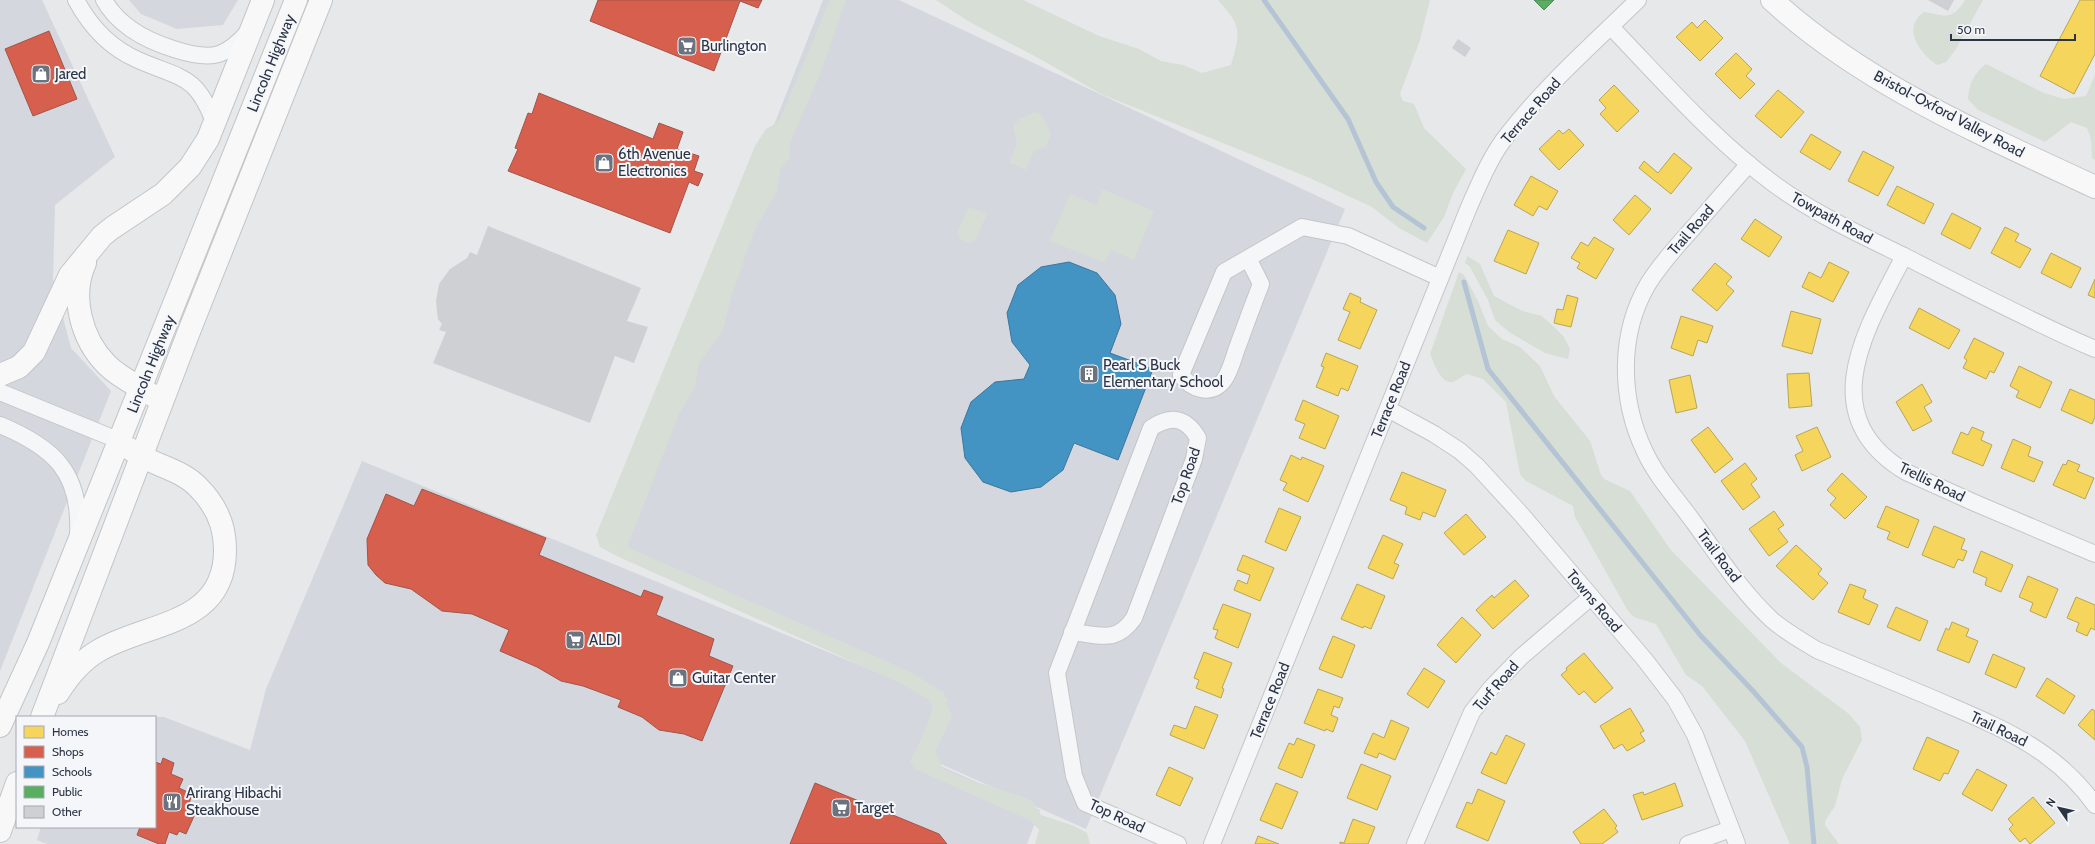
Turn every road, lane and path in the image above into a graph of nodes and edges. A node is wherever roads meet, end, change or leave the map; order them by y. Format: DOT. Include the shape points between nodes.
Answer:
graph roads {
  1 [pos="76,0"];
  2 [pos="104,0"];
  3 [pos="263,0"];
  4 [pos="296,0"];
  5 [pos="321,0"];
  6 [pos="1638,0"];
  7 [pos="1772,0"];
  8 [pos="1611,27"];
  9 [pos="252,28"];
  10 [pos="214,122"];
  11 [pos="1749,164"];
  12 [pos="2095,187"];
  13 [pos="94,246"];
  14 [pos="1904,256"];
  15 [pos="1248,258"];
  16 [pos="1440,278"];
  17 [pos="2095,349"];
  18 [pos="0,375"];
  19 [pos="142,388"];
  20 [pos="0,392"];
  21 [pos="162,402"];
  22 [pos="1388,409"];
  23 [pos="0,425"];
  24 [pos="120,441"];
  25 [pos="141,457"];
  26 [pos="77,546"];
  27 [pos="2095,554"];
  28 [pos="1591,597"];
  29 [pos="1072,632"];
  30 [pos="42,716"];
  31 [pos="43,716"];
  32 [pos="0,726"];
  33 [pos="16,785"];
  34 [pos="2095,805"];
  35 [pos="1731,829"];
  36 [pos="0,831"];
  37 [pos="1178,844"];
  38 [pos="1212,844"];
  39 [pos="1415,844"];
  40 [pos="1688,844"];
  41 [pos="1737,844"];
  1 -- 10 [label="street" via="87,20 101,36 118,49 138,60 175,74 195,86 208,106"];
  2 -- 9 [label="street" via="118,18 132,29 148,38 194,55 218,54 235,45"];
  3 -- 9 [label="main road"];
  4 -- 19 [label="main road, Lincoln Highway"];
  5 -- 21 [label="main road, Lincoln Highway"];
  6 -- 8 [label="street, Terrace Road"];
  7 -- 12 [label="main road, Bristol-Oxford Valley Road" via="1832,48 1883,82 1942,114"];
  8 -- 11 [label="street, Towpath Road" via="1700,120"];
  8 -- 16 [label="street, Terrace Road" via="1538,99 1507,135 1492,159 1469,207"];
  9 -- 10 [label="main road"];
  10 -- 13 [label="main road" via="200,153 179,180 112,228"];
  11 -- 14 [label="street, Towpath Road" via="1793,197"];
  11 -- 34 [label="street, Trail Road" via="1665,260 1641,298 1631,328 1625,378 1627,401 1645,453 1723,562 1773,621 1818,650 2015,735 2046,753 2065,769 2083,787"];
  13 -- 18 [label="main road" via="70,275 34,352 19,367"];
  13 -- 19 [label="main road" via="82,270 79,284 78,298 83,328 89,341 107,365"];
  14 -- 17 [label="street, Towpath Road"];
  14 -- 27 [label="street, Trellis Road" via="1862,341 1854,369 1853,385 1857,408 1861,424 1870,440 1906,472"];
  15 -- 15 [label="street" via="1224,272 1181,375 1196,389 1216,387 1224,380 1233,360 1261,284"];
  15 -- 16 [label="street" via="1302,227 1348,236"];
  16 -- 22 [label="street, Terrace Road"];
  19 -- 21 [label="main road"];
  19 -- 24 [label="main road, Lincoln Highway"];
  20 -- 24 [label="street"];
  21 -- 25 [label="main road, Lincoln Highway"];
  22 -- 28 [label="street, Towns Road" via="1434,434 1477,466"];
  22 -- 38 [label="street, Terrace Road"];
  23 -- 26 [label="street" via="46,449 66,471 77,498"];
  24 -- 25 [label="main road"];
  24 -- 26 [label="main road, Lincoln Highway"];
  25 -- 30 [label="main road, Lincoln Highway"];
  25 -- 31 [label="main road" via="184,476 209,498 216,510 225,539 224,566 220,578 208,598 192,612 175,622 111,644 85,661 63,686"];
  26 -- 32 [label="main road, Lincoln Highway" via="38,643"];
  28 -- 35 [label="street, Towns Road" via="1675,699 1695,735"];
  28 -- 39 [label="street, Turf Road" via="1521,657 1490,688 1472,712"];
  29 -- 29 [label="street, Top Road" via="1114,636 1127,628 1134,618 1194,458 1198,438 1192,427 1173,419 1150,428"];
  29 -- 37 [label="street, Top Road" via="1057,673 1074,776 1085,803"];
  33 -- 36 [label="main road"];
  35 -- 40 [label="street"];
  35 -- 41 [label="street, Towns Road"];
}
